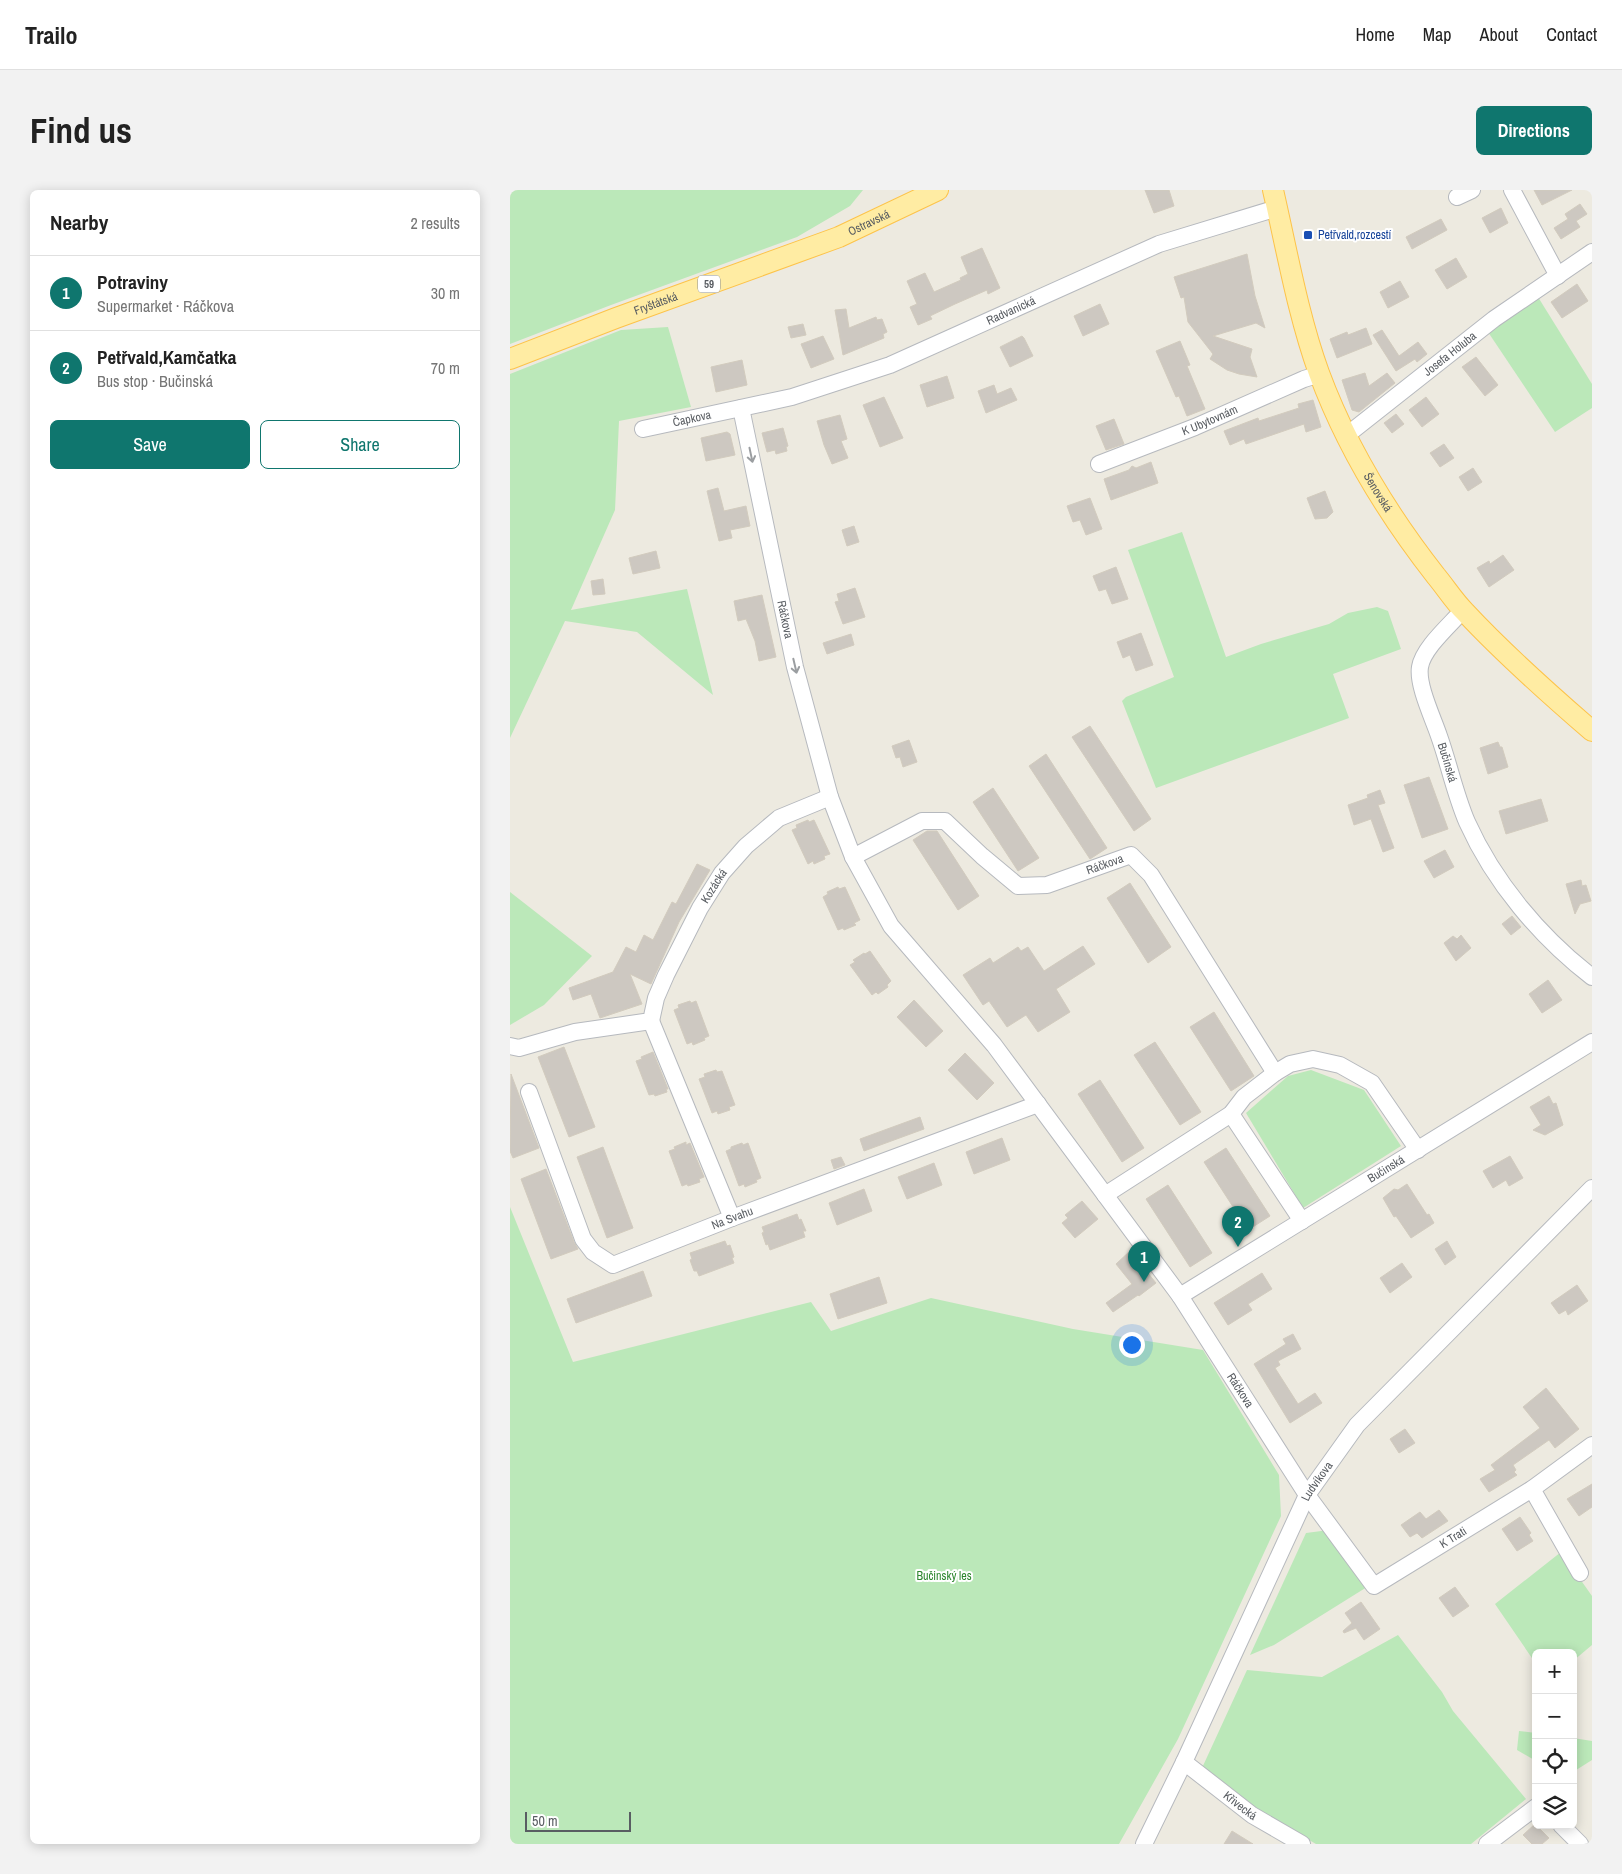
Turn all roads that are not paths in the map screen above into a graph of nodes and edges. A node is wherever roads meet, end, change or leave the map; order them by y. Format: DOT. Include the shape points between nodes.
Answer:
graph roads {
  1 [pos="1512,190"];
  2 [pos="936,191"];
  3 [pos="1275,199"];
  4 [pos="802,250"];
  5 [pos="1592,252"];
  6 [pos="1558,276"];
  7 [pos="516,357"];
  8 [pos="1320,374"];
  9 [pos="741,408"];
  10 [pos="643,429"];
  11 [pos="1347,435"];
  12 [pos="1099,464"];
  13 [pos="1463,610"];
  14 [pos="1592,731"];
  15 [pos="830,797"];
  16 [pos="853,858"];
  17 [pos="1592,977"];
  18 [pos="651,1021"];
  19 [pos="1592,1042"];
  20 [pos="510,1046"];
  21 [pos="1275,1072"];
  22 [pos="529,1092"];
  23 [pos="1038,1104"];
  24 [pos="1231,1114"];
  25 [pos="1418,1150"];
  26 [pos="1592,1188"];
  27 [pos="1105,1195"];
  28 [pos="732,1218"];
  29 [pos="1302,1221"];
  30 [pos="1180,1296"];
  31 [pos="1592,1444"];
  32 [pos="1532,1489"];
  33 [pos="1307,1495"];
  34 [pos="1580,1573"];
  35 [pos="1374,1586"];
  36 [pos="1184,1762"];
  37 [pos="1532,1809"];
  38 [pos="1565,1829"];
  39 [pos="1144,1844"];
  40 [pos="1302,1844"];
  41 [pos="1487,1844"];
  42 [pos="1580,1844"];
  1 -- 6 [label="street"];
  2 -- 4 [label="main road, Ostravská / 59" via="839,237"];
  3 -- 8 [label="main road, Šenovská"];
  3 -- 9 [label="street, Radvanická" via="1159,244 890,365 792,397"];
  4 -- 7 [label="main road, Fryštátská / 59"];
  5 -- 6 [label="street, Josefa Holuba"];
  6 -- 11 [label="street, Josefa Holuba" via="1494,319"];
  8 -- 11 [label="main road, Šenovská"];
  8 -- 12 [label="street, K Ubytovnám"];
  9 -- 10 [label="street, Čapkova"];
  9 -- 15 [label="street, Ráčkova, one-way" via="795,667"];
  11 -- 13 [label="main road, Šenovská" via="1394,517"];
  13 -- 14 [label="main road, Šenovská" via="1510,658"];
  13 -- 17 [label="street, Bučinská" via="1425,654 1420,672 1462,808 1485,856 1510,894 1550,940"];
  15 -- 16 [label="street, Ráčkova"];
  15 -- 18 [label="street, Kozácká" via="779,818 746,846 722,873 666,975"];
  16 -- 21 [label="street, Ráčkova" via="922,821 945,821 1018,886 1047,885 1131,855 1151,875"];
  16 -- 23 [label="street, Ráčkova" via="891,926 994,1045"];
  18 -- 20 [label="street" via="575,1032 520,1048"];
  18 -- 28 [label="street"];
  19 -- 25 [label="street, Bučinská"];
  21 -- 24 [label="street" via="1244,1097"];
  21 -- 25 [label="street" via="1290,1064 1313,1059 1340,1065 1372,1083"];
  22 -- 28 [label="street, Na Svahu" via="583,1239 593,1252 613,1266"];
  23 -- 27 [label="street, Ráčkova"];
  23 -- 28 [label="street, Na Svahu"];
  24 -- 27 [label="street"];
  24 -- 29 [label="street"];
  25 -- 29 [label="street, Bučinská"];
  26 -- 33 [label="street, Ludvíkova" via="1357,1425"];
  27 -- 30 [label="street, Ráčkova"];
  29 -- 30 [label="street, Bučinská"];
  30 -- 33 [label="street, Ráčkova"];
  31 -- 32 [label="street, K Trati"];
  32 -- 34 [label="street"];
  32 -- 35 [label="street, K Trati"];
  33 -- 35 [label="street, Ráčkova"];
  33 -- 36 [label="street, Ludvíkova"];
  36 -- 39 [label="street, Ludvíkova"];
  36 -- 40 [label="street, Křivecká" via="1252,1814"];
  37 -- 41 [label="street"];
  38 -- 42 [label="street"];
}
